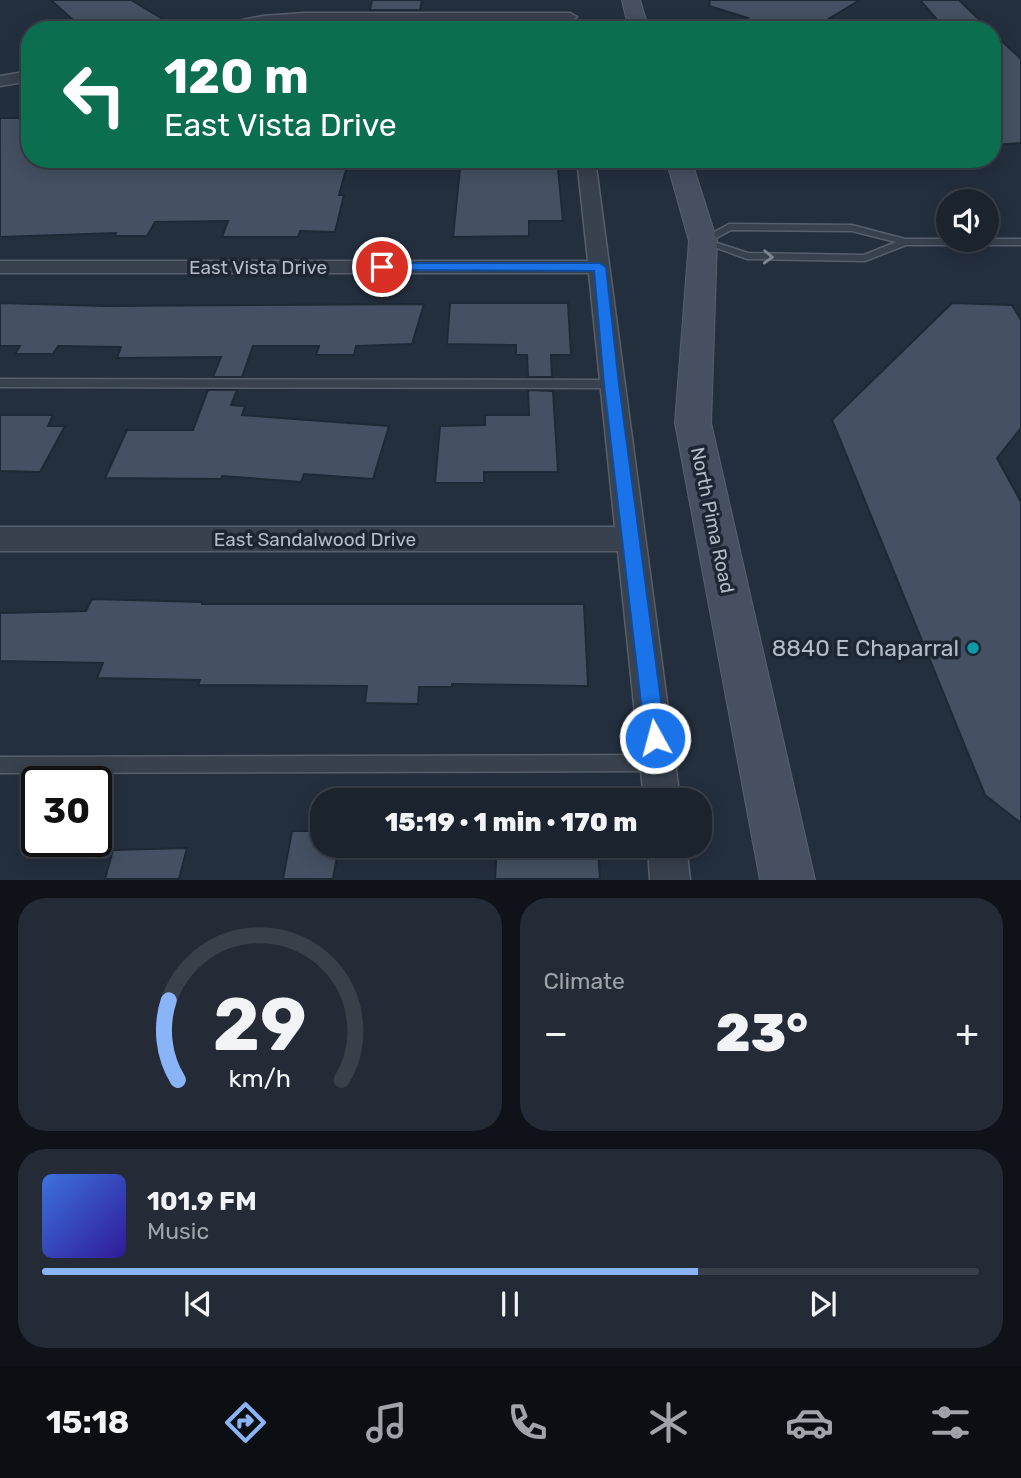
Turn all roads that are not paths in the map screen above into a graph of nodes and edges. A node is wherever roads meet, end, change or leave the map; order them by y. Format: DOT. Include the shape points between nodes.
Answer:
graph roads {
  1 [pos="568,0"];
  2 [pos="631,0"];
  3 [pos="258,21"];
  4 [pos="464,21"];
  5 [pos="571,21"];
  6 [pos="637,21"];
  7 [pos="21,78"];
  8 [pos="0,81"];
  9 [pos="587,168"];
  10 [pos="681,168"];
  11 [pos="703,241"];
  12 [pos="905,242"];
  13 [pos="1021,242"];
  14 [pos="0,267"];
  15 [pos="600,267"];
  16 [pos="0,383"];
  17 [pos="611,384"];
  18 [pos="0,539"];
  19 [pos="630,539"];
  20 [pos="658,764"];
  21 [pos="0,765"];
  22 [pos="661,788"];
  23 [pos="668,858"];
  24 [pos="670,880"];
  25 [pos="788,880"];
  1 -- 5 [label="street"];
  2 -- 6 [label="main road"];
  3 -- 4 [label="street"];
  7 -- 8 [label="street"];
  9 -- 15 [label="street"];
  10 -- 11 [label="main road, North Pima Road"];
  11 -- 12 [label="lane" via="729,227 742,227 852,228"];
  11 -- 12 [label="lane, one-way" via="747,256 866,258"];
  11 -- 25 [label="main road, North Pima Road" via="693,423"];
  12 -- 13 [label="lane"];
  14 -- 15 [label="street, East Vista Drive"];
  15 -- 17 [label="street"];
  16 -- 17 [label="lane"];
  17 -- 19 [label="street"];
  18 -- 19 [label="street, East Sandalwood Drive"];
  19 -- 20 [label="street"];
  20 -- 21 [label="lane"];
  20 -- 22 [label="street"];
  23 -- 24 [label="street"];
}
